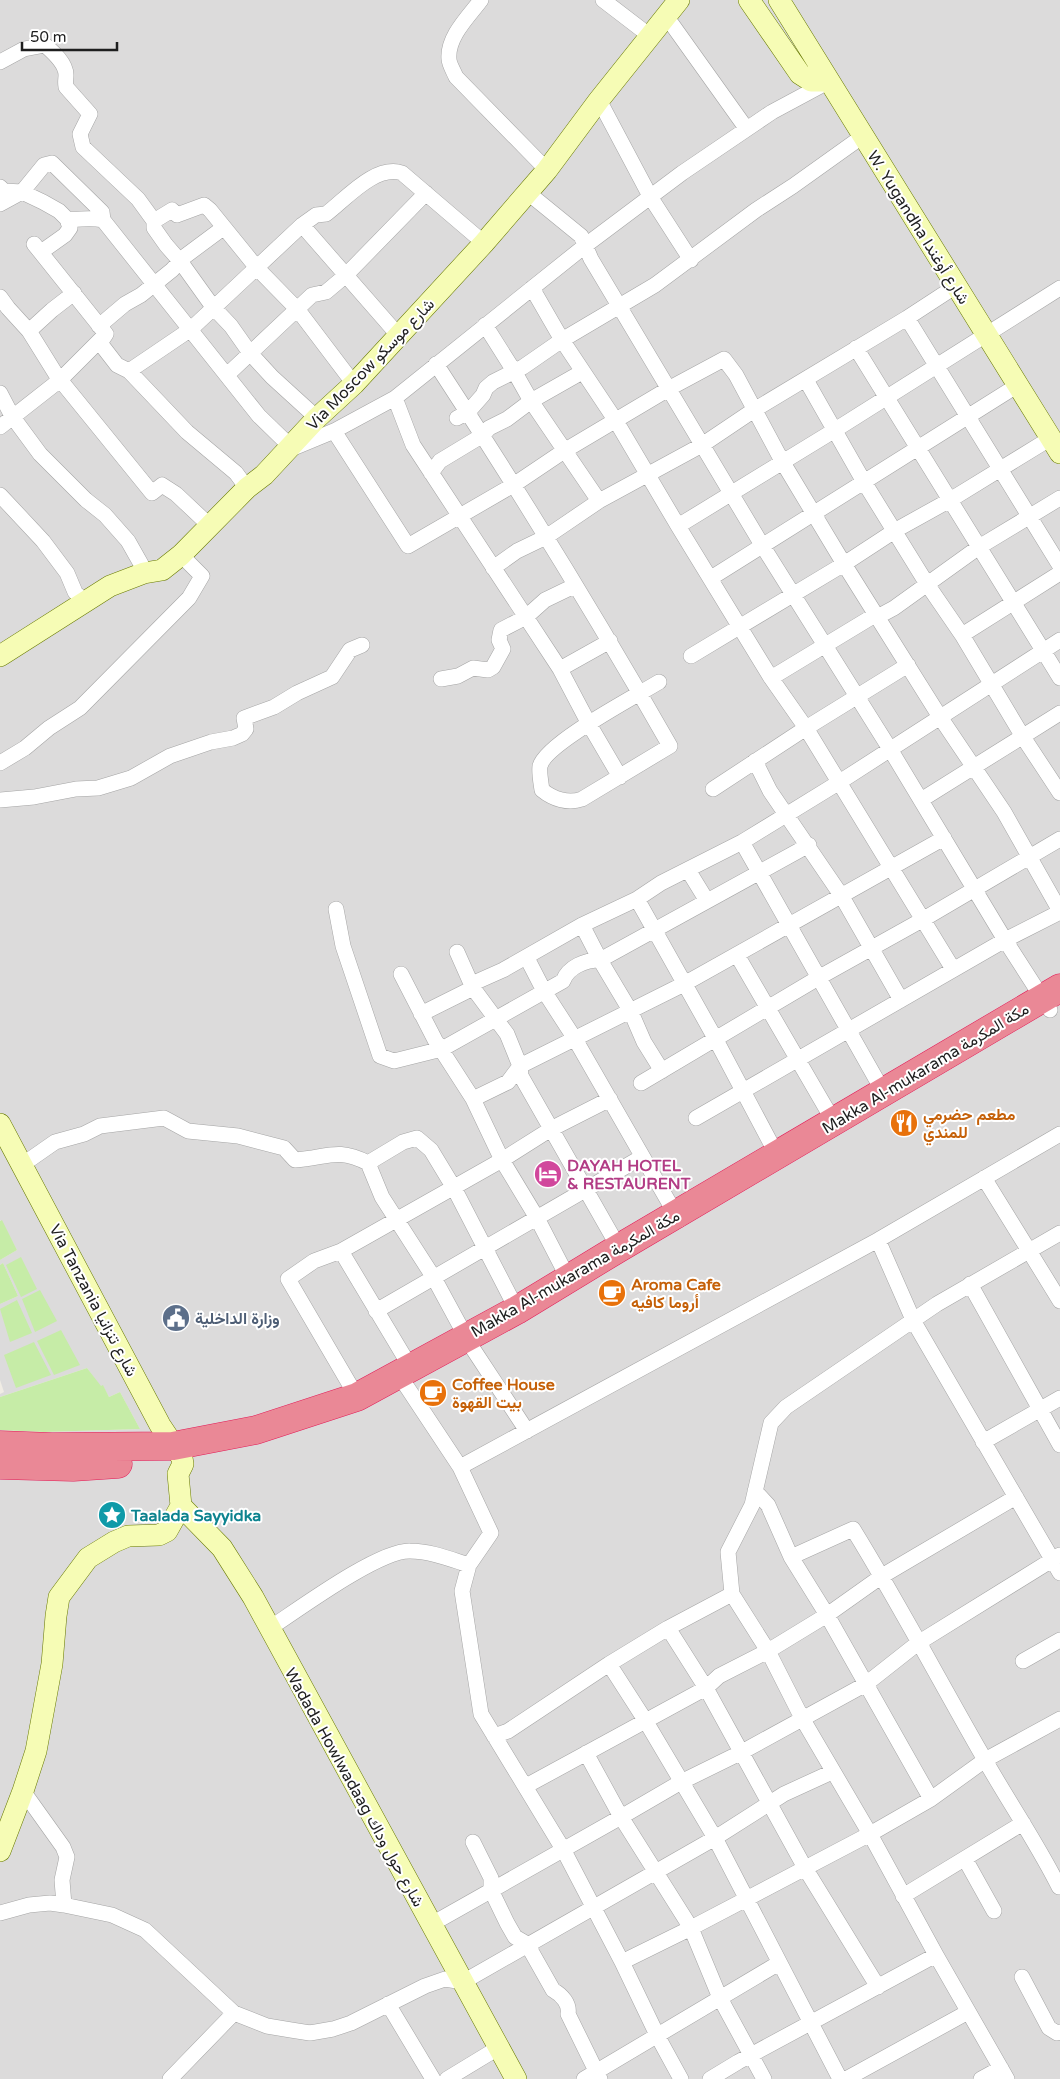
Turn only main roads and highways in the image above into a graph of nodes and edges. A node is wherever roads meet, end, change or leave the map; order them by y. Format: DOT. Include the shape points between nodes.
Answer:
graph roads {
  1 [pos="1053,1000"];
  2 [pos="679,1219"];
  3 [pos="470,1343"];
  4 [pos="406,1376"];
  5 [pos="0,1445"];
  6 [pos="172,1457"];
  7 [pos="0,1465"];
  1 -- 2 [label="highway, Makka Al-mukarama مكة المكرمة"];
  1 -- 2 [label="highway, Makka Al-mukarama مكة المكرمة" via="834,1122"];
  2 -- 3 [label="highway, Makka Al-mukarama مكة المكرمة"];
  2 -- 3 [label="highway, Makka Al-mukarama مكة المكرمة" via="619,1248 568,1278"];
  3 -- 4 [label="highway, Makka Al-mukarama مكة المكرمة"];
  4 -- 6 [label="highway, Makka Al-mukarama مكة المكرمة" via="357,1397"];
  4 -- 6 [label="highway, Makka Al-mukarama مكة المكرمة" via="356,1412 289,1437 271,1443"];
  5 -- 6 [label="highway"];
  6 -- 7 [label="highway" via="96,1466"];
}
